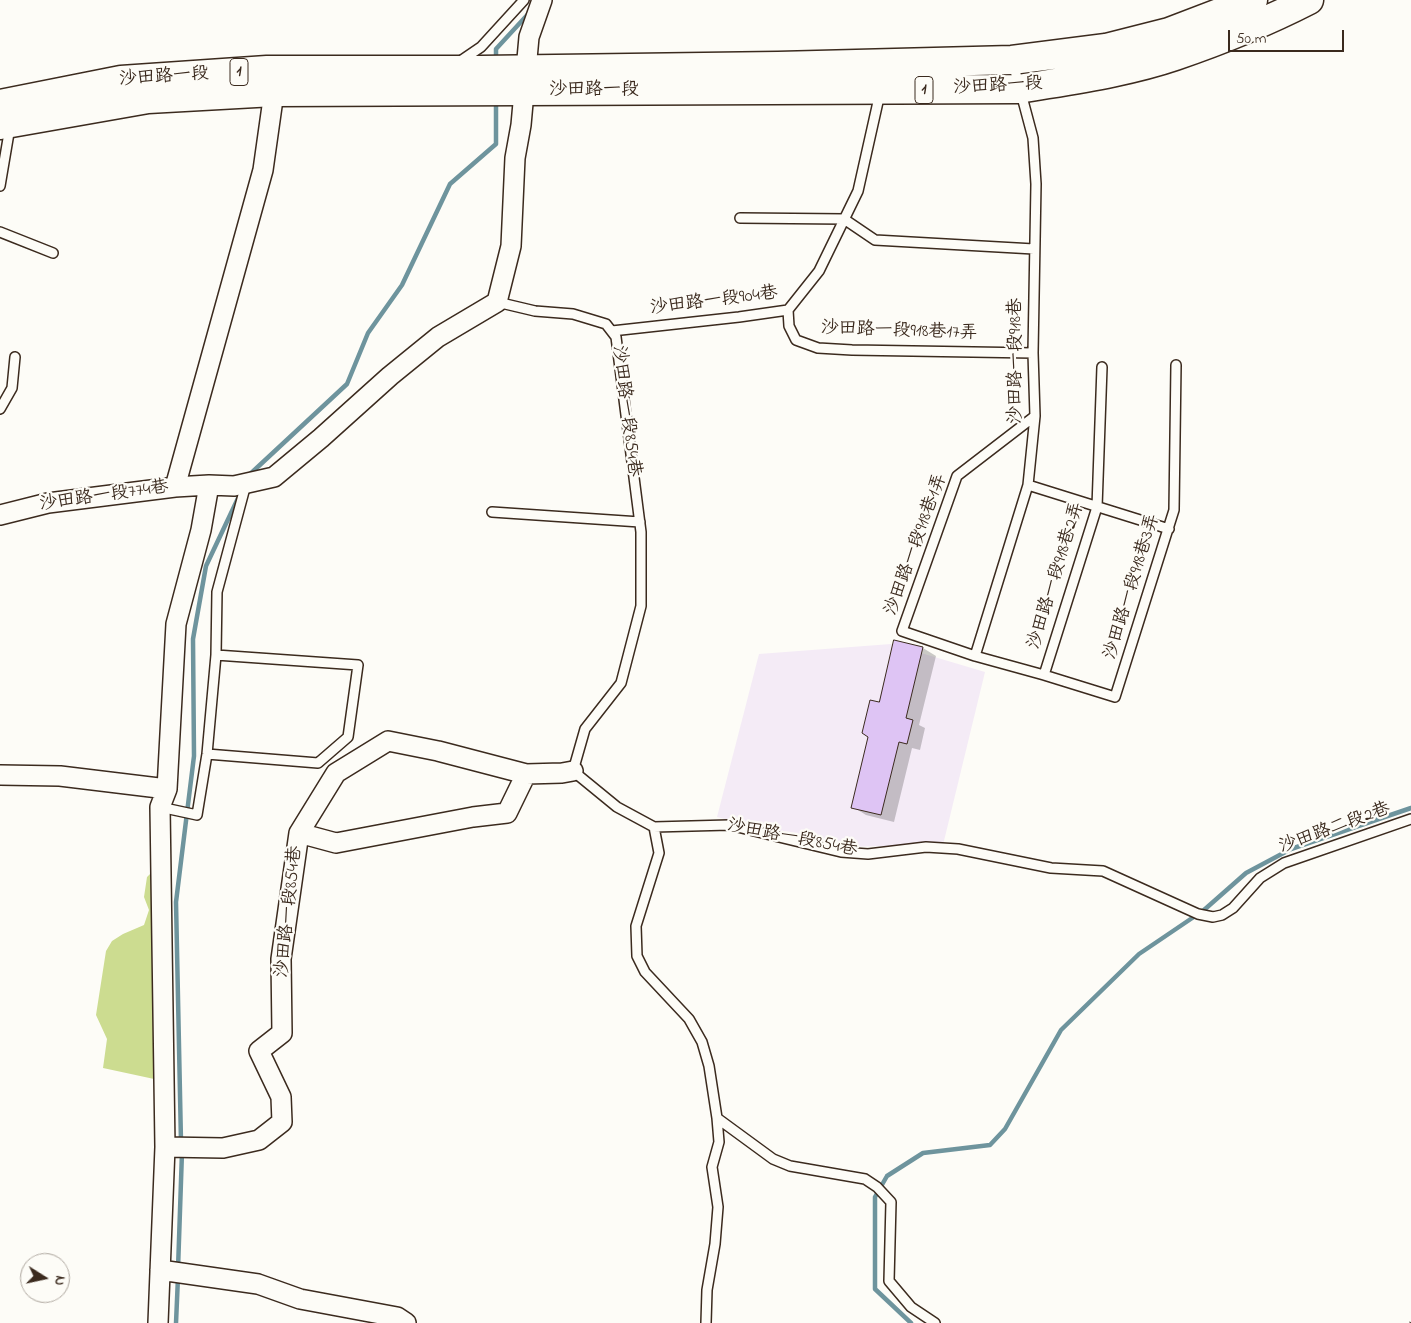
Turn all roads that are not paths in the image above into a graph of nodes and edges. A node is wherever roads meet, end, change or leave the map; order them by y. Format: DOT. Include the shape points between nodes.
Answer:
graph roads {
  1 [pos="524,0"];
  2 [pos="542,0"];
  3 [pos="1253,0"];
  4 [pos="1309,0"];
  5 [pos="1012,60"];
  6 [pos="448,70"];
  7 [pos="479,81"];
  8 [pos="525,81"];
  9 [pos="1019,89"];
  10 [pos="881,90"];
  11 [pos="274,92"];
  12 [pos="4,117"];
  13 [pos="0,186"];
  14 [pos="740,218"];
  15 [pos="844,219"];
  16 [pos="0,232"];
  17 [pos="1034,250"];
  18 [pos="53,253"];
  19 [pos="497,302"];
  20 [pos="788,310"];
  21 [pos="612,331"];
  22 [pos="1033,353"];
  23 [pos="15,357"];
  24 [pos="1176,365"];
  25 [pos="1102,367"];
  26 [pos="0,408"];
  27 [pos="1035,416"];
  28 [pos="246,483"];
  29 [pos="209,485"];
  30 [pos="1028,485"];
  31 [pos="175,487"];
  32 [pos="1097,507"];
  33 [pos="492,512"];
  34 [pos="0,514"];
  35 [pos="640,522"];
  36 [pos="1169,529"];
  37 [pos="216,655"];
  38 [pos="975,656"];
  39 [pos="1044,675"];
  40 [pos="207,754"];
  41 [pos="573,771"];
  42 [pos="526,774"];
  43 [pos="0,775"];
  44 [pos="167,789"];
  45 [pos="160,807"];
  46 [pos="1411,819"];
  47 [pos="654,827"];
  48 [pos="299,833"];
  49 [pos="1198,914"];
  50 [pos="717,1118"];
  51 [pos="165,1147"];
  52 [pos="160,1270"];
  53 [pos="158,1323"];
  54 [pos="406,1323"];
  55 [pos="706,1323"];
  56 [pos="935,1323"];
  1 -- 6 [label="lane" via="481,47"];
  2 -- 8 [label="street" via="529,37"];
  3 -- 5 [label="main road, 沙田路一段 / 1" via="1169,32 1106,48"];
  4 -- 9 [label="main road, 沙田路一段 / 1" via="1283,14 1175,56 1104,74"];
  5 -- 8 [label="main road, 沙田路一段 / 1" via="788,66"];
  5 -- 9 [label="lane, 沙田路一段918巷"];
  6 -- 7 [label="main road, 沙田路一段 / 1"];
  6 -- 12 [label="main road, 沙田路一段 / 1" via="267,70 121,80"];
  7 -- 8 [label="main road, 1"];
  7 -- 11 [label="main road, 沙田路一段 / 1"];
  8 -- 10 [label="main road, 沙田路一段 / 1"];
  8 -- 19 [label="street" via="515,158 511,246"];
  9 -- 10 [label="main road, 沙田路一段 / 1"];
  9 -- 17 [label="lane, 沙田路一段918巷" via="1033,138 1036,184"];
  10 -- 15 [label="lane, 沙田路一段904巷" via="858,191"];
  11 -- 12 [label="main road, 沙田路一段 / 1" via="148,99"];
  11 -- 31 [label="street" via="263,170"];
  12 -- 13 [label="lane"];
  14 -- 15 [label="lane"];
  15 -- 17 [label="lane" via="875,240"];
  15 -- 20 [label="lane, 沙田路一段904巷" via="819,271"];
  16 -- 18 [label="lane"];
  17 -- 22 [label="lane, 沙田路一段918巷"];
  19 -- 21 [label="lane, 沙田路一段854巷" via="535,311 573,314 606,324"];
  19 -- 28 [label="street" via="438,337 274,476"];
  20 -- 21 [label="lane, 沙田路一段904巷"];
  20 -- 22 [label="lane, 沙田路一段918巷17弄" via="789,326 796,340 818,348"];
  21 -- 35 [label="lane, 沙田路一段854巷" via="616,337"];
  22 -- 27 [label="lane, 沙田路一段918巷"];
  23 -- 26 [label="lane" via="12,388"];
  24 -- 36 [label="lane, 沙田路一段918巷3弄" via="1174,510"];
  25 -- 32 [label="lane, 沙田路一段918巷2弄"];
  27 -- 30 [label="lane, 沙田路一段918巷"];
  27 -- 38 [label="lane, 沙田路一段918巷1弄" via="957,476 902,631"];
  28 -- 29 [label="street"];
  28 -- 37 [label="lane" via="218,592"];
  29 -- 31 [label="street, 沙田路一段774巷"];
  29 -- 44 [label="street" via="201,530 176,624"];
  30 -- 32 [label="lane"];
  30 -- 38 [label="lane, 沙田路一段918巷"];
  31 -- 34 [label="street, 沙田路一段774巷" via="48,503"];
  32 -- 36 [label="lane"];
  32 -- 39 [label="lane, 沙田路一段918巷2弄"];
  33 -- 35 [label="lane"];
  35 -- 41 [label="lane, 沙田路一段854巷" via="640,606 621,683 585,729"];
  36 -- 39 [label="lane, 沙田路一段918巷3弄" via="1115,697"];
  37 -- 40 [label="lane"];
  37 -- 40 [label="lane" via="358,665 348,737 318,763"];
  38 -- 39 [label="lane"];
  40 -- 45 [label="lane" via="197,816"];
  41 -- 42 [label="street, 沙田路一段854巷"];
  41 -- 47 [label="lane, 沙田路一段854巷" via="616,807"];
  42 -- 48 [label="street, 沙田路一段854巷" via="507,813 336,843"];
  42 -- 48 [label="street, 沙田路一段854巷" via="438,750 388,741 336,773"];
  43 -- 44 [label="street" via="60,776"];
  44 -- 45 [label="street"];
  45 -- 51 [label="street"];
  46 -- 49 [label="lane, 沙田路二段2巷" via="1284,863 1260,878 1233,908 1222,915"];
  47 -- 49 [label="lane, 沙田路一段854巷" via="729,825 841,852 868,854 926,847 958,849 1051,868 1103,871"];
  47 -- 50 [label="lane" via="659,853 636,926 637,956 645,972 689,1019 702,1042 710,1066"];
  48 -- 51 [label="street, 沙田路一段854巷" via="281,959 282,1032 259,1051 281,1097 282,1122 259,1140 223,1148"];
  50 -- 55 [label="lane" via="719,1142 712,1167 718,1207"];
  50 -- 56 [label="lane" via="773,1158 790,1166 865,1179 877,1187 891,1202 889,1281 911,1308"];
  51 -- 52 [label="street"];
  52 -- 53 [label="street"];
  52 -- 54 [label="street" via="258,1284 300,1299 397,1317"];
}
